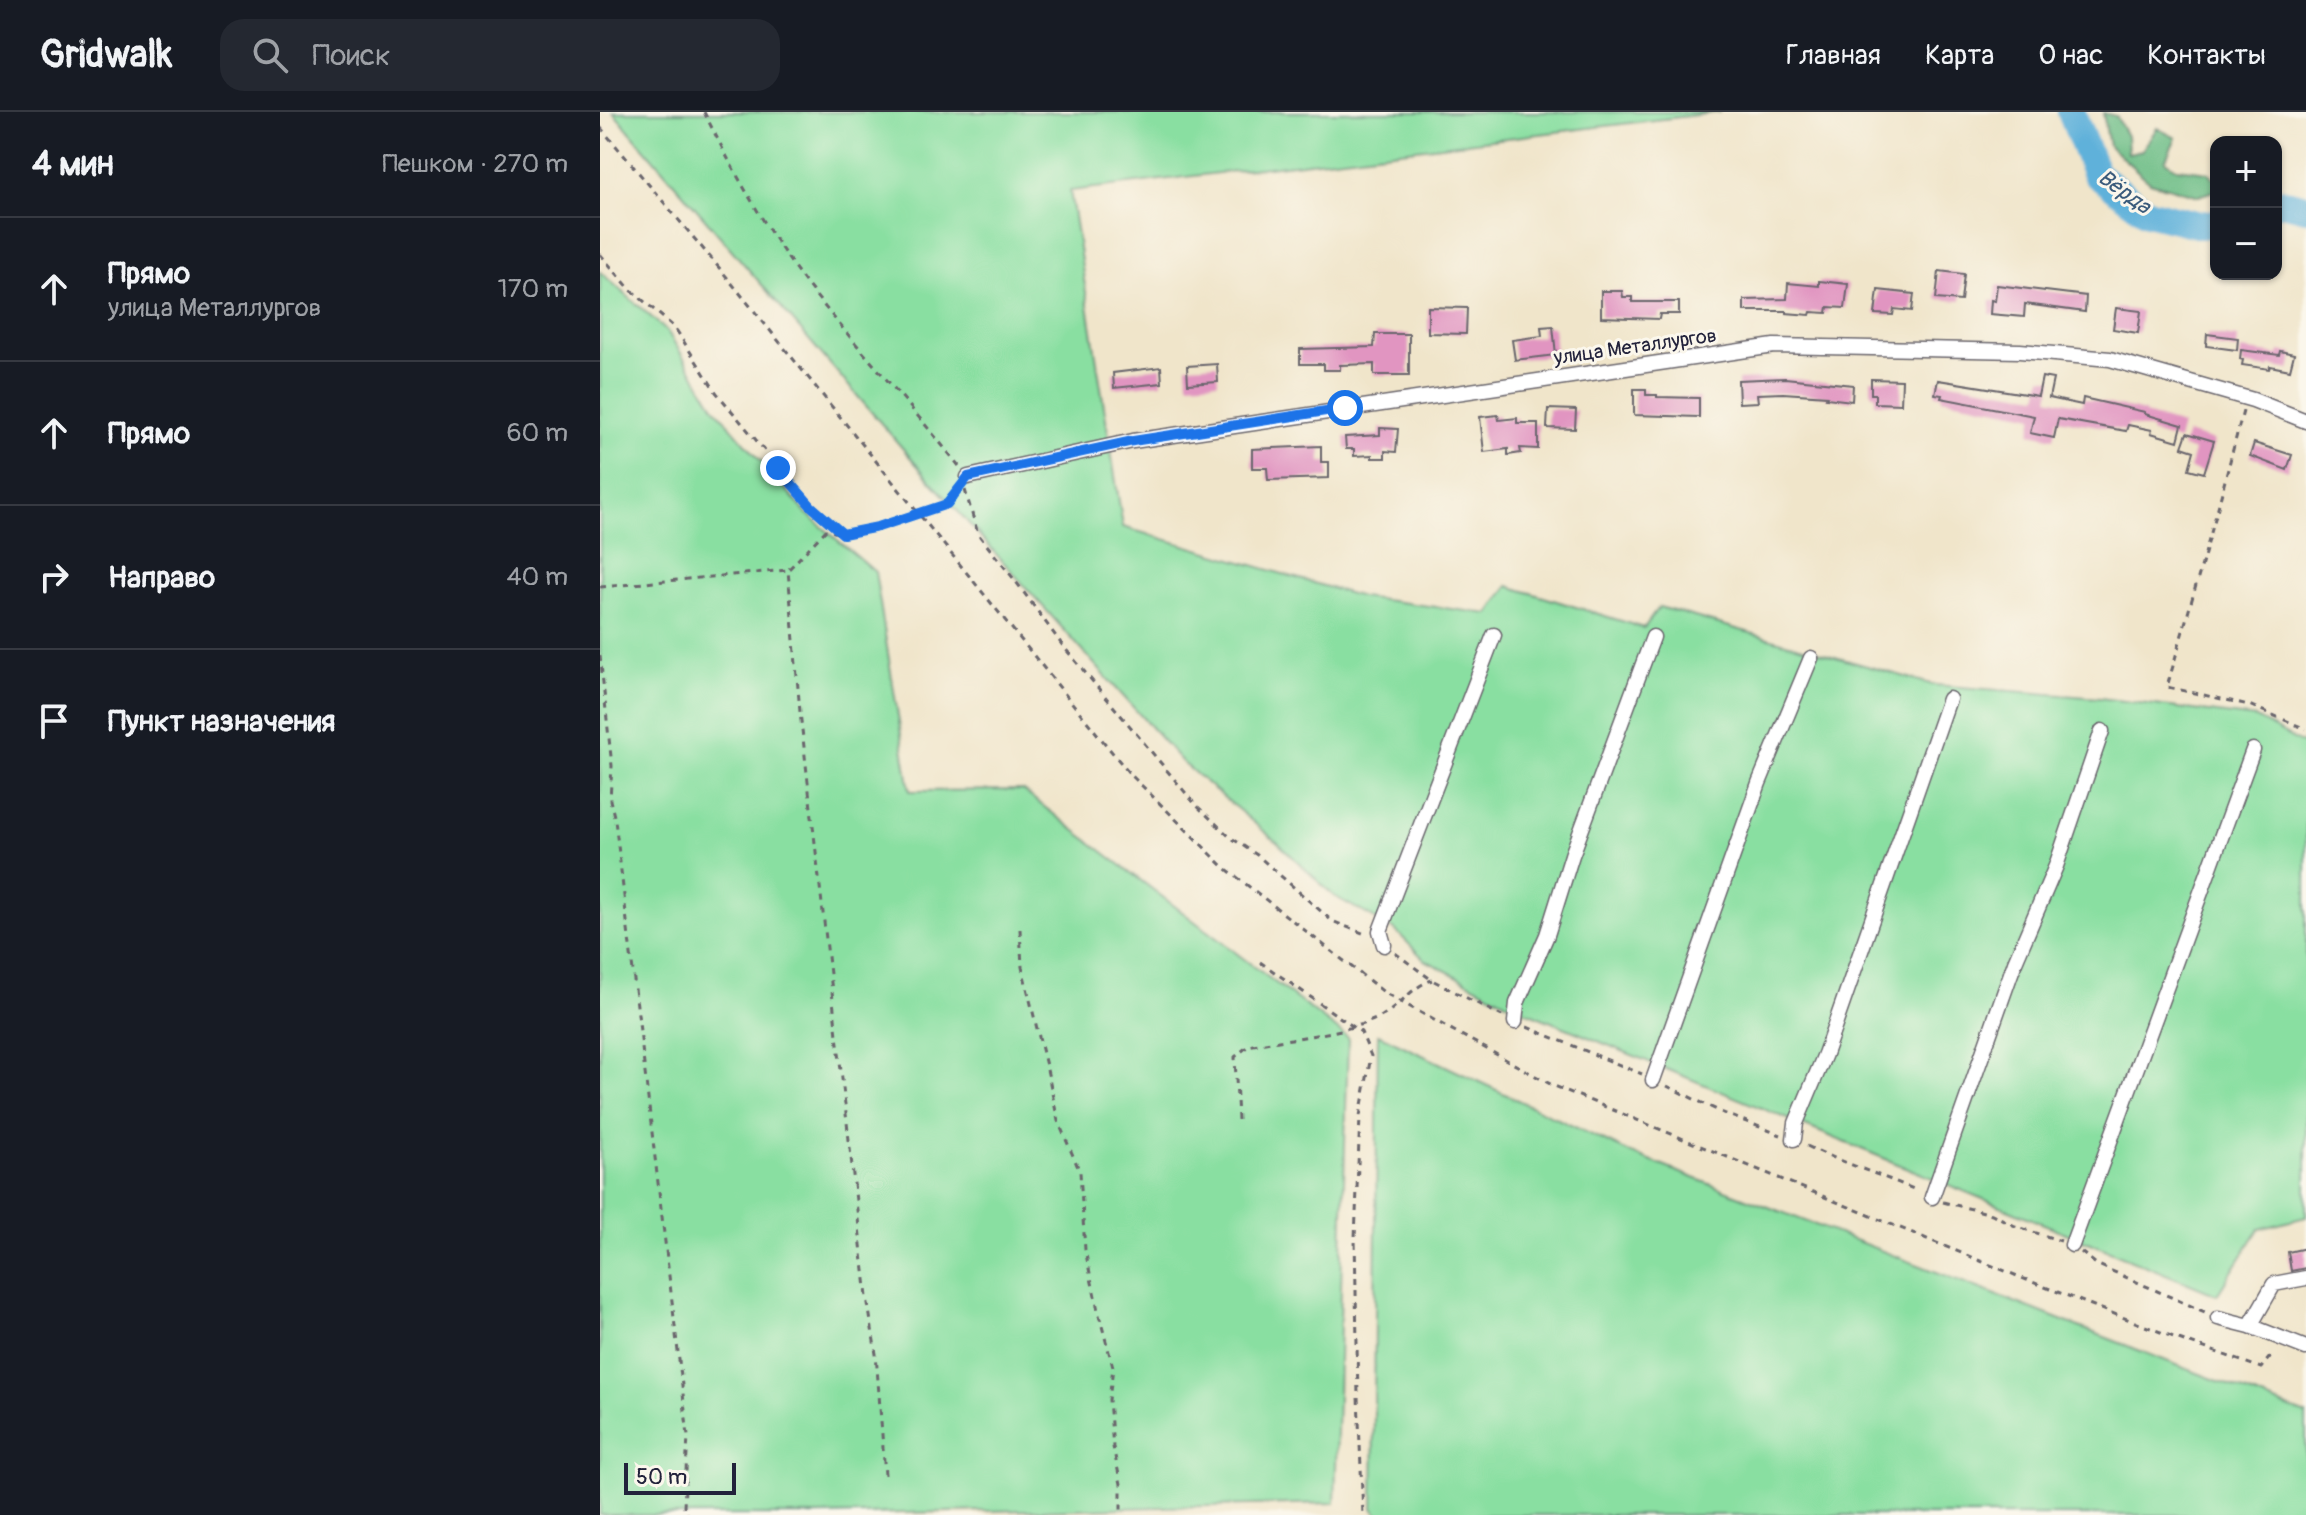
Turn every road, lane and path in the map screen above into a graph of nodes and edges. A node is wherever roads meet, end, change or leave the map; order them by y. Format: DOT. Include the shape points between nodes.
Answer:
graph roads {
  1 [pos="704,112"];
  2 [pos="600,127"];
  3 [pos="600,254"];
  4 [pos="2246,398"];
  5 [pos="2306,421"];
  6 [pos="968,477"];
  7 [pos="919,513"];
  8 [pos="823,516"];
  9 [pos="826,530"];
  10 [pos="843,534"];
  11 [pos="788,570"];
  12 [pos="600,587"];
  13 [pos="1494,635"];
  14 [pos="1653,637"];
  15 [pos="600,655"];
  16 [pos="1811,658"];
  17 [pos="1949,699"];
  18 [pos="2306,729"];
  19 [pos="2102,731"];
  20 [pos="2253,750"];
  21 [pos="1020,929"];
  22 [pos="1384,945"];
  23 [pos="1260,962"];
  24 [pos="1432,980"];
  25 [pos="1400,1001"];
  26 [pos="1515,1022"];
  27 [pos="1353,1027"];
  28 [pos="1653,1080"];
  29 [pos="1238,1120"];
  30 [pos="1794,1139"];
  31 [pos="1932,1197"];
  32 [pos="2072,1245"];
  33 [pos="2306,1278"];
  34 [pos="2218,1318"];
  35 [pos="2250,1326"];
  36 [pos="2283,1339"];
  37 [pos="2306,1348"];
  38 [pos="885,1475"];
  39 [pos="687,1515"];
  40 [pos="1121,1515"];
  41 [pos="1363,1515"];
  1 -- 6 [label="path" via="787,257"];
  2 -- 7 [label="path"];
  3 -- 8 [label="path" via="675,328 716,392"];
  4 -- 5 [label="street, улица Металлургов"];
  4 -- 6 [label="street, улица Металлургов" via="2110,359 2020,351 1774,346 1133,441"];
  4 -- 18 [label="path" via="2167,687 2249,705"];
  6 -- 7 [label="path" via="947,504"];
  6 -- 22 [label="path" via="965,490 978,534 1195,804 1332,921"];
  7 -- 10 [label="path"];
  7 -- 25 [label="path" via="1129,773 1224,867"];
  8 -- 9 [label="path"];
  8 -- 10 [label="path"];
  9 -- 10 [label="path"];
  9 -- 11 [label="path"];
  11 -- 12 [label="path"];
  11 -- 38 [label="path"];
  13 -- 22 [label="street" via="1380,931"];
  14 -- 26 [label="street" via="1547,935 1517,1003"];
  15 -- 39 [label="path" via="612,766 610,800 688,1436"];
  16 -- 28 [label="street" via="1759,783"];
  17 -- 30 [label="street"];
  19 -- 31 [label="street"];
  20 -- 32 [label="street"];
  21 -- 40 [label="path" via="1022,967 1058,1121 1080,1172 1085,1250 1113,1367 1109,1400"];
  22 -- 24 [label="path"];
  23 -- 27 [label="path"];
  24 -- 25 [label="path"];
  24 -- 26 [label="path"];
  25 -- 27 [label="path" via="1382,1016"];
  25 -- 36 [label="path" via="1552,1085 2176,1338 2261,1368"];
  26 -- 28 [label="path"];
  27 -- 29 [label="path" via="1248,1046 1235,1057"];
  27 -- 41 [label="path" via="1361,1032 1371,1056 1360,1116 1355,1238"];
  28 -- 30 [label="path"];
  30 -- 31 [label="path"];
  31 -- 32 [label="path"];
  32 -- 34 [label="path" via="2096,1264"];
  33 -- 35 [label="street" via="2274,1284"];
  34 -- 35 [label="street"];
  35 -- 36 [label="street"];
  36 -- 37 [label="street"];
}
